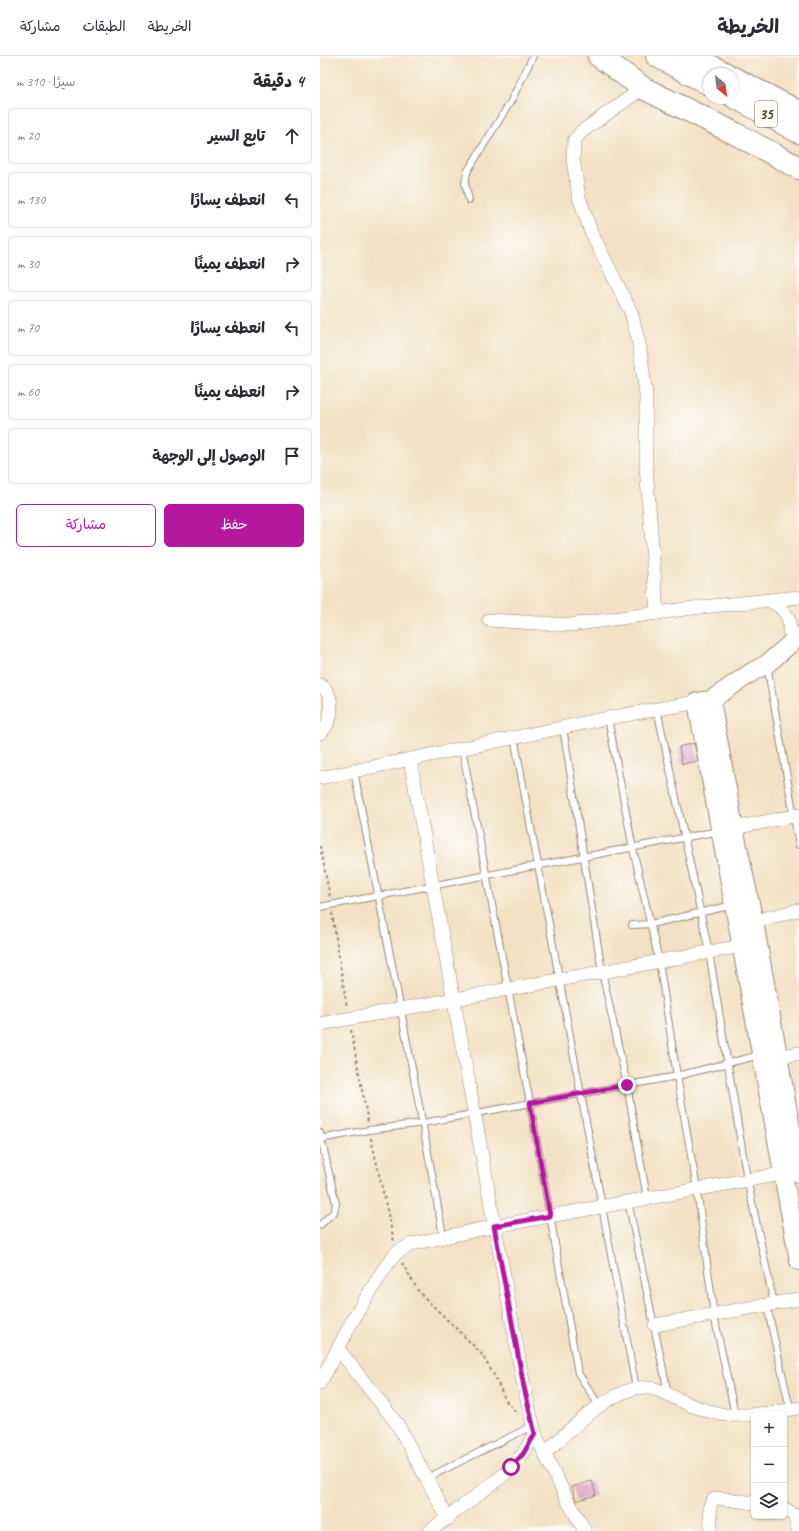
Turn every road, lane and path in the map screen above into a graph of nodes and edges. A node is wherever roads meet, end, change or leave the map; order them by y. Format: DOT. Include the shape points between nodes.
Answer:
graph roads {
  1 [pos="533,56"];
  2 [pos="599,56"];
  3 [pos="614,56"];
  4 [pos="657,56"];
  5 [pos="691,56"];
  6 [pos="714,68"];
  7 [pos="703,81"];
  8 [pos="739,81"];
  9 [pos="643,88"];
  10 [pos="739,99"];
  11 [pos="799,112"];
  12 [pos="799,132"];
  13 [pos="799,153"];
  14 [pos="799,168"];
  15 [pos="469,200"];
  16 [pos="799,597"];
  17 [pos="770,601"];
  18 [pos="657,613"];
  19 [pos="489,620"];
  20 [pos="796,629"];
  21 [pos="760,668"];
  22 [pos="320,685"];
  23 [pos="704,701"];
  24 [pos="657,709"];
  25 [pos="608,718"];
  26 [pos="563,727"];
  27 [pos="320,733"];
  28 [pos="514,737"];
  29 [pos="462,748"];
  30 [pos="410,759"];
  31 [pos="354,771"];
  32 [pos="320,778"];
  33 [pos="796,816"];
  34 [pos="728,829"];
  35 [pos="685,839"];
  36 [pos="799,845"];
  37 [pos="320,846"];
  38 [pos="633,849"];
  39 [pos="584,857"];
  40 [pos="538,865"];
  41 [pos="487,876"];
  42 [pos="433,885"];
  43 [pos="378,896"];
  44 [pos="331,905"];
  45 [pos="735,905"];
  46 [pos="320,907"];
  47 [pos="799,910"];
  48 [pos="700,913"];
  49 [pos="746,923"];
  50 [pos="651,924"];
  51 [pos="632,925"];
  52 [pos="742,946"];
  53 [pos="709,952"];
  54 [pos="659,961"];
  55 [pos="602,972"];
  56 [pos="559,980"];
  57 [pos="508,989"];
  58 [pos="454,999"];
  59 [pos="399,1009"];
  60 [pos="349,1018"];
  61 [pos="320,1024"];
  62 [pos="799,1053"];
  63 [pos="770,1056"];
  64 [pos="728,1064"];
  65 [pos="677,1076"];
  66 [pos="627,1085"];
  67 [pos="580,1093"];
  68 [pos="530,1103"];
  69 [pos="474,1113"];
  70 [pos="423,1123"];
  71 [pos="369,1130"];
  72 [pos="320,1137"];
  73 [pos="795,1172"];
  74 [pos="747,1180"];
  75 [pos="697,1189"];
  76 [pos="647,1198"];
  77 [pos="628,1201"];
  78 [pos="601,1206"];
  79 [pos="550,1216"];
  80 [pos="320,1225"];
  81 [pos="494,1226"];
  82 [pos="443,1236"];
  83 [pos="396,1253"];
  84 [pos="799,1261"];
  85 [pos="799,1299"];
  86 [pos="771,1305"];
  87 [pos="714,1315"];
  88 [pos="655,1325"];
  89 [pos="339,1350"];
  90 [pos="320,1383"];
  91 [pos="636,1388"];
  92 [pos="668,1394"];
  93 [pos="600,1407"];
  94 [pos="797,1409"];
  95 [pos="735,1415"];
  96 [pos="534,1430"];
  97 [pos="545,1452"];
  98 [pos="427,1478"];
  99 [pos="751,1503"];
  100 [pos="787,1510"];
  101 [pos="448,1519"];
  102 [pos="430,1531"];
  103 [pos="585,1531"];
  104 [pos="711,1531"];
  105 [pos="799,1531"];
  1 -- 15 [label="lane" via="511,101 467,172 465,184"];
  2 -- 9 [label="highway"];
  3 -- 13 [label="highway, 35"];
  4 -- 7 [label="highway"];
  5 -- 6 [label="highway"];
  8 -- 11 [label="highway"];
  9 -- 14 [label="highway"];
  9 -- 18 [label="street" via="581,132 574,141 573,160 583,214 637,329 646,394 646,466"];
  10 -- 12 [label="highway, 35"];
  16 -- 17 [label="street"];
  17 -- 18 [label="street"];
  17 -- 20 [label="street" via="788,616"];
  18 -- 19 [label="street" via="570,625"];
  20 -- 21 [label="street" via="763,656"];
  21 -- 23 [label="street"];
  21 -- 33 [label="lane"];
  22 -- 27 [label="street" via="330,696 330,717 327,727"];
  23 -- 24 [label="street"];
  23 -- 34 [label="street"];
  24 -- 25 [label="street"];
  24 -- 35 [label="lane"];
  25 -- 26 [label="street"];
  25 -- 38 [label="lane"];
  26 -- 28 [label="street"];
  26 -- 39 [label="lane"];
  28 -- 29 [label="street"];
  28 -- 40 [label="lane"];
  29 -- 30 [label="street"];
  29 -- 41 [label="lane"];
  30 -- 31 [label="street"];
  30 -- 42 [label="street"];
  31 -- 32 [label="street"];
  31 -- 43 [label="lane"];
  33 -- 34 [label="street"];
  33 -- 36 [label="lane"];
  34 -- 35 [label="lane"];
  34 -- 45 [label="street"];
  34 -- 49 [label="street"];
  35 -- 38 [label="lane"];
  35 -- 48 [label="lane"];
  37 -- 44 [label="path"];
  38 -- 39 [label="lane"];
  38 -- 50 [label="lane"];
  39 -- 40 [label="lane"];
  39 -- 55 [label="lane"];
  40 -- 41 [label="lane"];
  40 -- 56 [label="lane"];
  41 -- 42 [label="lane"];
  41 -- 57 [label="lane"];
  42 -- 43 [label="lane"];
  42 -- 58 [label="street"];
  43 -- 44 [label="lane"];
  43 -- 59 [label="lane"];
  44 -- 46 [label="lane"];
  44 -- 60 [label="path"];
  45 -- 48 [label="lane"];
  45 -- 49 [label="street"];
  47 -- 49 [label="street"];
  48 -- 50 [label="lane"];
  48 -- 53 [label="lane"];
  49 -- 52 [label="street"];
  49 -- 63 [label="street"];
  50 -- 51 [label="lane"];
  50 -- 54 [label="lane"];
  52 -- 53 [label="street"];
  52 -- 63 [label="street"];
  53 -- 54 [label="street"];
  53 -- 64 [label="lane"];
  54 -- 55 [label="street"];
  54 -- 65 [label="lane"];
  55 -- 56 [label="street"];
  55 -- 66 [label="lane"];
  56 -- 57 [label="street"];
  56 -- 67 [label="lane"];
  57 -- 58 [label="street"];
  57 -- 68 [label="lane"];
  58 -- 59 [label="street"];
  58 -- 69 [label="street"];
  59 -- 60 [label="street"];
  59 -- 70 [label="lane"];
  60 -- 61 [label="street"];
  60 -- 71 [label="path"];
  62 -- 63 [label="street"];
  63 -- 64 [label="lane"];
  63 -- 73 [label="street"];
  64 -- 65 [label="lane"];
  64 -- 74 [label="lane"];
  65 -- 66 [label="lane"];
  65 -- 75 [label="lane"];
  66 -- 67 [label="lane"];
  66 -- 76 [label="lane"];
  67 -- 68 [label="lane"];
  67 -- 78 [label="lane"];
  68 -- 69 [label="lane"];
  68 -- 79 [label="lane"];
  69 -- 70 [label="lane"];
  69 -- 81 [label="street"];
  70 -- 71 [label="lane"];
  70 -- 82 [label="lane"];
  71 -- 72 [label="lane"];
  71 -- 83 [label="path"];
  72 -- 80 [label="lane" via="336,1204 334,1212"];
  73 -- 74 [label="street"];
  73 -- 84 [label="street"];
  74 -- 75 [label="street"];
  74 -- 86 [label="lane"];
  75 -- 76 [label="street"];
  75 -- 87 [label="lane"];
  76 -- 77 [label="street"];
  77 -- 78 [label="street"];
  77 -- 88 [label="lane"];
  78 -- 79 [label="street"];
  78 -- 91 [label="lane"];
  79 -- 81 [label="street"];
  79 -- 93 [label="lane" via="578,1373"];
  81 -- 82 [label="street"];
  81 -- 96 [label="street"];
  82 -- 83 [label="street" via="412,1244"];
  83 -- 89 [label="street" via="363,1303"];
  83 -- 96 [label="path" via="419,1292 480,1352 494,1374 506,1401"];
  85 -- 86 [label="street"];
  86 -- 87 [label="street"];
  86 -- 94 [label="lane" via="788,1400"];
  87 -- 88 [label="street"];
  87 -- 95 [label="lane"];
  88 -- 92 [label="lane"];
  89 -- 90 [label="street"];
  89 -- 98 [label="street" via="398,1425"];
  91 -- 92 [label="street"];
  91 -- 93 [label="street"];
  92 -- 95 [label="street" via="701,1409 722,1415"];
  93 -- 97 [label="street"];
  94 -- 95 [label="street"];
  96 -- 97 [label="street"];
  96 -- 98 [label="lane"];
  96 -- 101 [label="street" via="523,1454 505,1474"];
  97 -- 103 [label="street"];
  98 -- 101 [label="street"];
  99 -- 104 [label="street" via="714,1499 710,1504"];
  100 -- 105 [label="street" via="794,1515"];
  101 -- 102 [label="street"];
}
